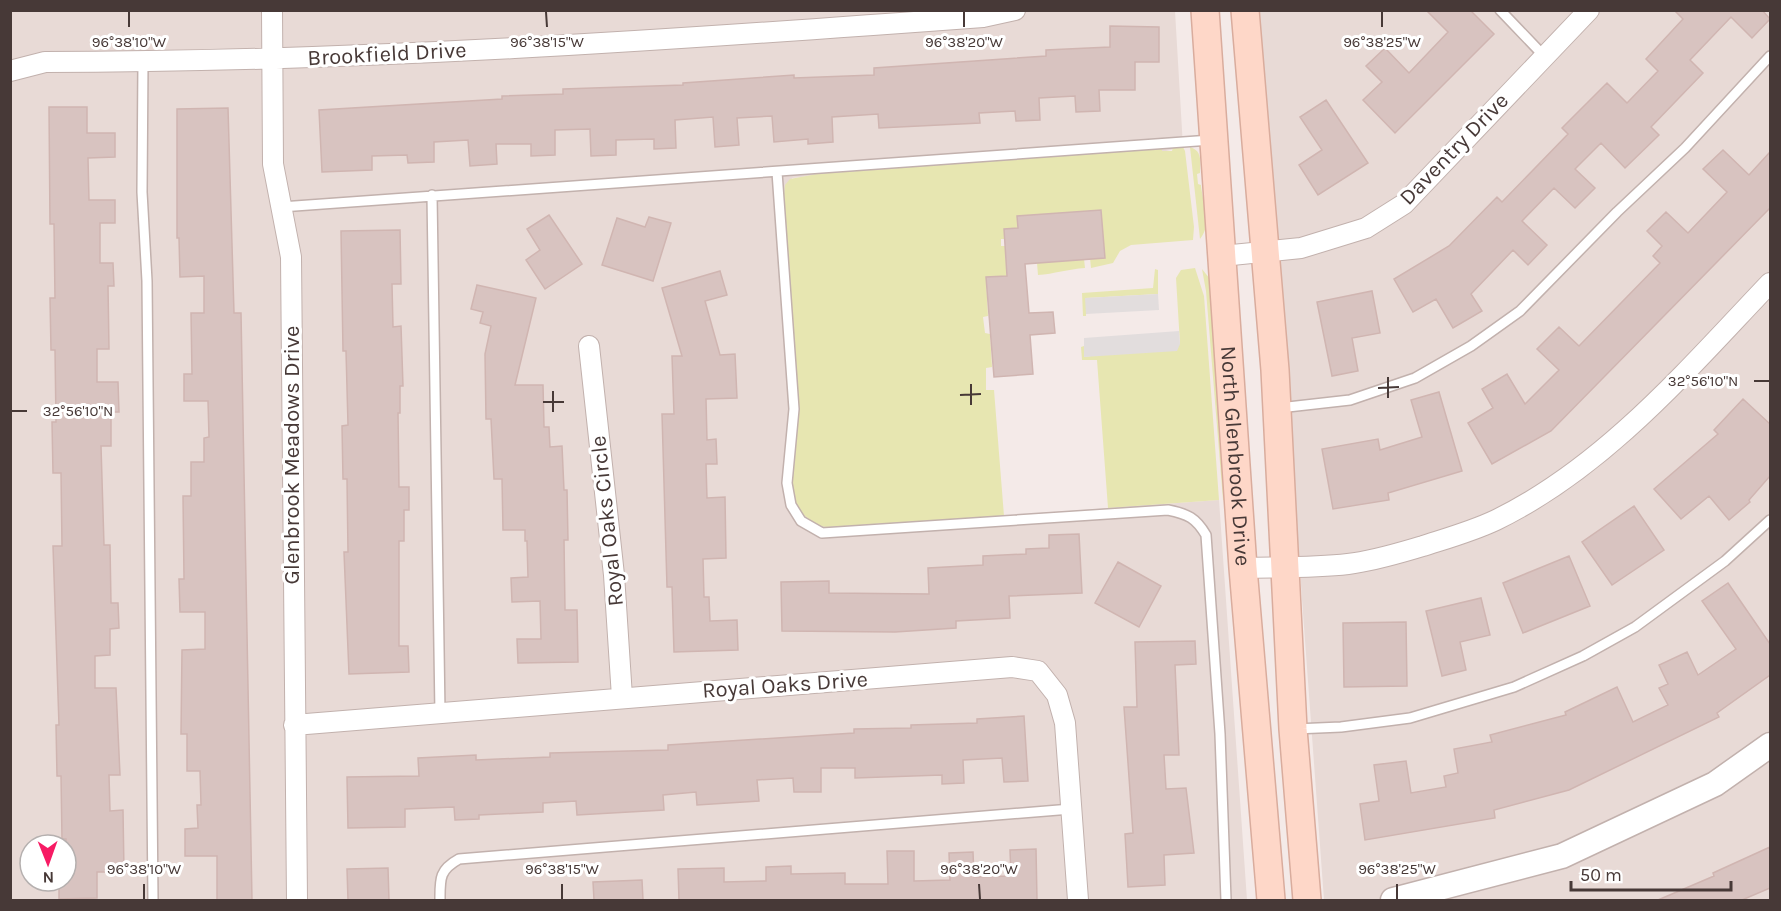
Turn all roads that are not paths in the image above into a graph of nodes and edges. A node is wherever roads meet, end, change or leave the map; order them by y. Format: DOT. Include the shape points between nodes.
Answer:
graph roads {
  1 [pos="272,10"];
  2 [pos="1014,10"];
  3 [pos="1205,10"];
  4 [pos="1245,10"];
  5 [pos="1500,10"];
  6 [pos="1589,10"];
  7 [pos="1544,56"];
  8 [pos="1770,56"];
  9 [pos="273,60"];
  10 [pos="143,62"];
  11 [pos="10,71"];
  12 [pos="1214,140"];
  13 [pos="777,172"];
  14 [pos="432,195"];
  15 [pos="281,207"];
  16 [pos="1266,253"];
  17 [pos="1222,256"];
  18 [pos="1770,283"];
  19 [pos="589,346"];
  20 [pos="1277,408"];
  21 [pos="1770,520"];
  22 [pos="1283,567"];
  23 [pos="1244,568"];
  24 [pos="622,697"];
  25 [pos="440,713"];
  26 [pos="294,725"];
  27 [pos="1293,729"];
  28 [pos="1770,745"];
  29 [pos="1071,808"];
  30 [pos="153,900"];
  31 [pos="297,900"];
  32 [pos="440,900"];
  33 [pos="1078,900"];
  34 [pos="1226,900"];
  35 [pos="1270,900"];
  36 [pos="1307,900"];
  37 [pos="1393,900"];
  1 -- 9 [label="street, Glenbrook Meadows Drive"];
  2 -- 9 [label="street, Brookfield Drive" via="983,17 653,42"];
  3 -- 12 [label="main road, North Glenbrook Drive"];
  4 -- 16 [label="main road, North Glenbrook Drive"];
  5 -- 7 [label="lane"];
  6 -- 7 [label="street, Daventry Drive"];
  7 -- 16 [label="street, Daventry Drive" via="1404,204 1366,228 1301,248"];
  8 -- 20 [label="lane" via="1685,148 1520,310 1471,346 1415,378 1350,400"];
  9 -- 10 [label="street, Brookfield Drive"];
  9 -- 15 [label="street, Glenbrook Meadows Drive" via="273,164"];
  10 -- 11 [label="street, Brookfield Drive" via="45,62"];
  10 -- 30 [label="lane"];
  12 -- 13 [label="lane"];
  12 -- 17 [label="main road, North Glenbrook Drive"];
  13 -- 14 [label="lane"];
  13 -- 34 [label="lane" via="794,410 787,483 791,505 801,521 822,533 1168,510 1197,519 1206,534"];
  14 -- 15 [label="lane"];
  14 -- 25 [label="lane"];
  15 -- 26 [label="street, Glenbrook Meadows Drive" via="291,257"];
  16 -- 17 [label="street, Daventry Drive"];
  16 -- 20 [label="main road, North Glenbrook Drive"];
  17 -- 23 [label="main road, North Glenbrook Drive"];
  18 -- 22 [label="street" via="1667,391 1613,441 1533,499 1477,528 1390,556 1348,564"];
  19 -- 24 [label="street, Royal Oaks Circle" via="614,575"];
  20 -- 22 [label="main road, North Glenbrook Drive"];
  21 -- 27 [label="lane" via="1725,561 1635,627 1514,687 1410,718"];
  22 -- 23 [label="street"];
  22 -- 27 [label="main road, North Glenbrook Drive"];
  23 -- 35 [label="main road, North Glenbrook Drive"];
  24 -- 25 [label="street, Royal Oaks Drive"];
  24 -- 29 [label="street, Royal Oaks Drive" via="1012,667 1038,671 1057,695 1065,723"];
  25 -- 26 [label="street, Royal Oaks Drive"];
  26 -- 31 [label="street, Glenbrook Meadows Drive"];
  27 -- 36 [label="main road, North Glenbrook Drive"];
  28 -- 37 [label="street" via="1715,784 1562,856"];
  29 -- 32 [label="lane" via="459,859 445,867"];
  29 -- 33 [label="street, Royal Oaks Drive"];
}
